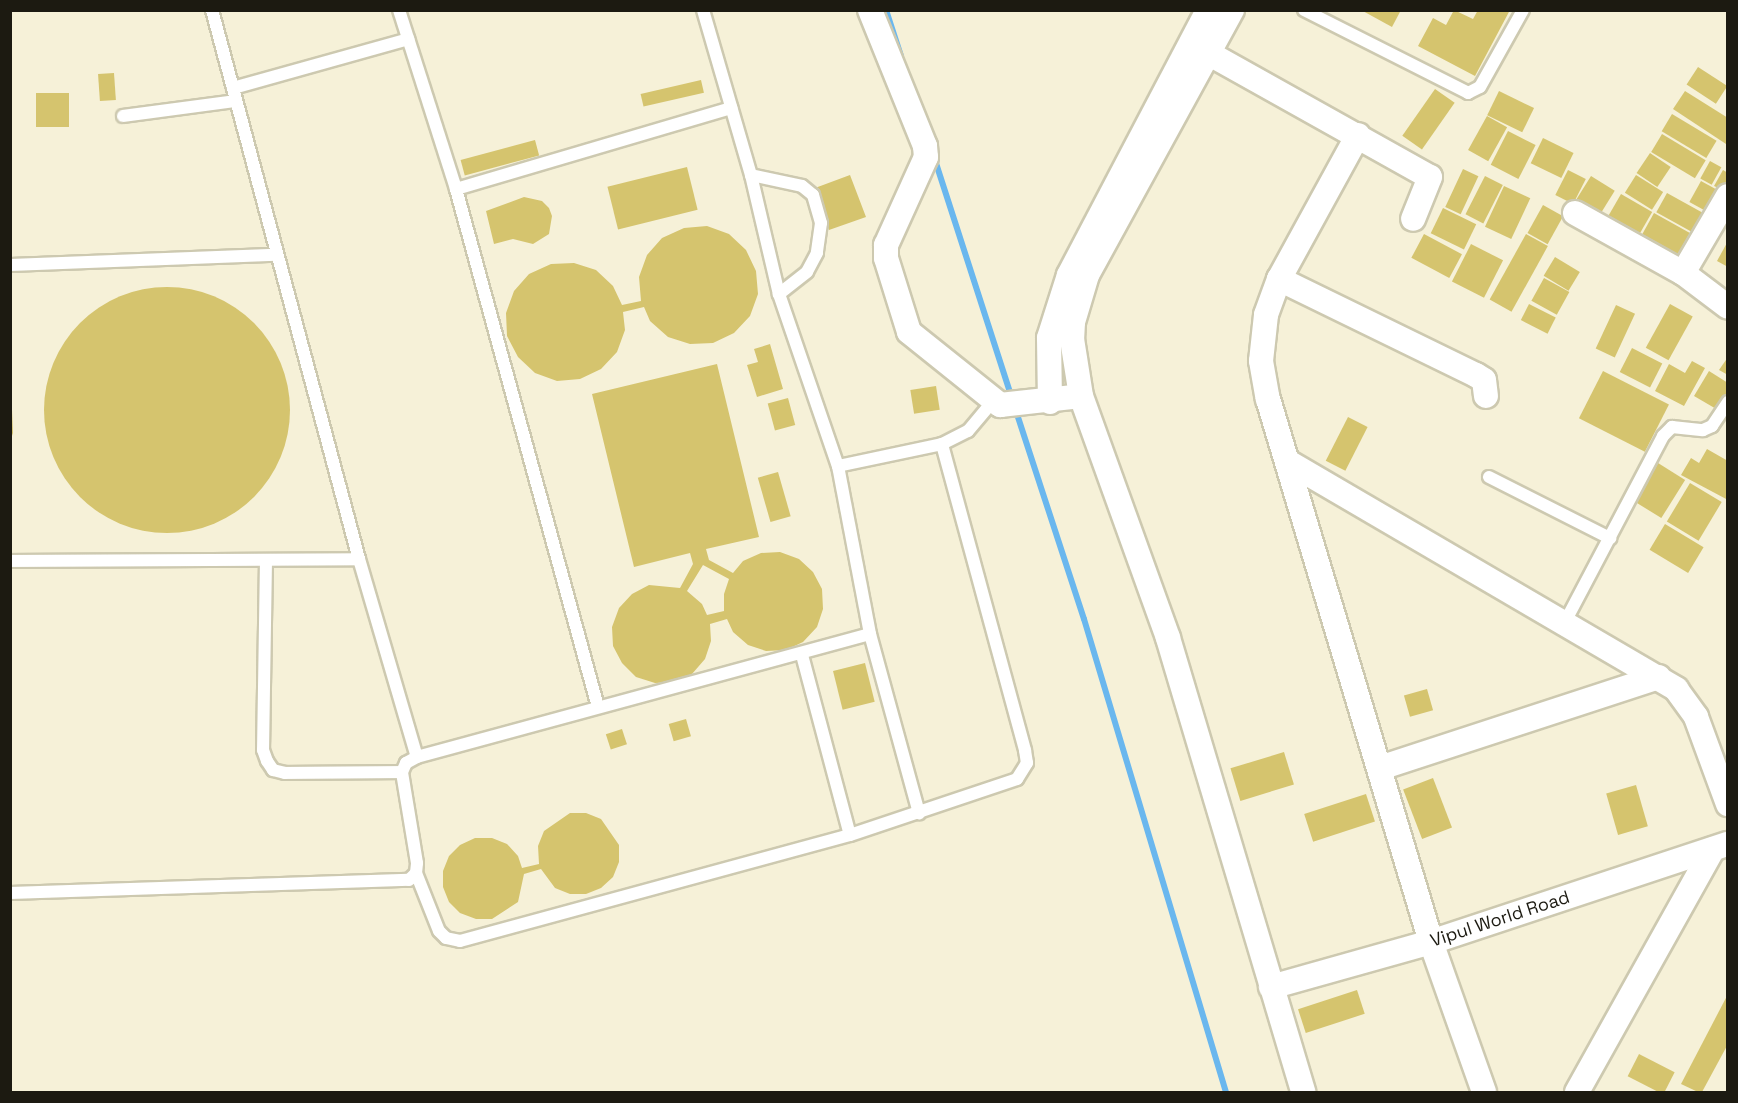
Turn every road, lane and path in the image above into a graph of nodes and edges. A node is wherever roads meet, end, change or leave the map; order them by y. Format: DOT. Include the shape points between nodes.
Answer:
graph roads {
  1 [pos="212,10"];
  2 [pos="399,10"];
  3 [pos="703,10"];
  4 [pos="870,10"];
  5 [pos="1208,10"];
  6 [pos="1232,10"];
  7 [pos="1304,10"];
  8 [pos="1523,10"];
  9 [pos="408,39"];
  10 [pos="1208,53"];
  11 [pos="233,88"];
  12 [pos="237,101"];
  13 [pos="731,108"];
  14 [pos="123,116"];
  15 [pos="1358,135"];
  16 [pos="751,175"];
  17 [pos="456,189"];
  18 [pos="1728,195"];
  19 [pos="1575,213"];
  20 [pos="1413,219"];
  21 [pos="276,255"];
  22 [pos="10,265"];
  23 [pos="1683,273"];
  24 [pos="1279,279"];
  25 [pos="779,294"];
  26 [pos="1728,307"];
  27 [pos="1081,396"];
  28 [pos="1486,396"];
  29 [pos="1728,402"];
  30 [pos="1019,403"];
  31 [pos="942,444"];
  32 [pos="1288,462"];
  33 [pos="838,466"];
  34 [pos="1489,477"];
  35 [pos="1610,538"];
  36 [pos="359,559"];
  37 [pos="266,560"];
  38 [pos="10,561"];
  39 [pos="1566,622"];
  40 [pos="870,634"];
  41 [pos="802,655"];
  42 [pos="1658,677"];
  43 [pos="598,707"];
  44 [pos="417,757"];
  45 [pos="1380,768"];
  46 [pos="402,772"];
  47 [pos="1728,804"];
  48 [pos="918,813"];
  49 [pos="850,835"];
  50 [pos="1720,846"];
  51 [pos="416,873"];
  52 [pos="10,893"];
  53 [pos="1431,942"];
  54 [pos="1271,987"];
  55 [pos="1303,1092"];
  56 [pos="1484,1092"];
  57 [pos="1577,1092"];
  1 -- 11 [label="lane"];
  2 -- 9 [label="lane"];
  3 -- 13 [label="lane"];
  4 -- 30 [label="street" via="925,146 926,157 886,245 902,316 915,340"];
  5 -- 30 [label="street" via="1062,293 1049,338"];
  6 -- 10 [label="street"];
  7 -- 8 [label="lane" via="1468,93 1480,87"];
  9 -- 11 [label="lane"];
  9 -- 17 [label="lane"];
  10 -- 15 [label="street"];
  10 -- 27 [label="street" via="1087,275 1073,322"];
  11 -- 12 [label="lane"];
  12 -- 14 [label="lane"];
  12 -- 21 [label="lane"];
  13 -- 16 [label="lane"];
  13 -- 17 [label="lane"];
  15 -- 20 [label="street" via="1430,177"];
  15 -- 24 [label="street"];
  16 -- 25 [label="lane"];
  16 -- 25 [label="lane" via="802,186 813,195 822,223 816,253 807,272"];
  17 -- 43 [label="lane"];
  18 -- 23 [label="street"];
  19 -- 23 [label="street"];
  21 -- 22 [label="lane"];
  21 -- 36 [label="lane"];
  23 -- 26 [label="street"];
  24 -- 28 [label="street" via="1476,375 1484,380"];
  24 -- 32 [label="street" via="1266,315 1261,360 1268,399"];
  25 -- 33 [label="lane"];
  27 -- 30 [label="street"];
  27 -- 54 [label="street" via="1168,638"];
  29 -- 35 [label="lane" via="1712,426 1703,430 1672,427 1663,436"];
  30 -- 31 [label="lane"];
  31 -- 33 [label="lane"];
  31 -- 48 [label="lane" via="1027,763 1017,778"];
  32 -- 39 [label="street"];
  32 -- 45 [label="street"];
  33 -- 40 [label="lane"];
  34 -- 35 [label="lane"];
  35 -- 39 [label="lane"];
  36 -- 37 [label="lane"];
  36 -- 44 [label="lane"];
  37 -- 38 [label="lane"];
  37 -- 46 [label="lane" via="263,750 267,761 273,770 285,773"];
  39 -- 42 [label="street"];
  40 -- 41 [label="lane"];
  40 -- 48 [label="lane"];
  41 -- 43 [label="lane"];
  41 -- 49 [label="lane"];
  42 -- 45 [label="street"];
  42 -- 47 [label="street" via="1676,689 1696,717"];
  43 -- 44 [label="lane"];
  44 -- 46 [label="lane" via="406,763"];
  45 -- 53 [label="street"];
  46 -- 51 [label="lane"];
  48 -- 49 [label="lane"];
  49 -- 51 [label="lane" via="460,941 446,938 439,931"];
  50 -- 53 [label="street, Vipul World Road"];
  50 -- 57 [label="street"];
  51 -- 52 [label="lane" via="399,883"];
  53 -- 54 [label="street, Vipul World Road"];
  53 -- 56 [label="street"];
  54 -- 55 [label="street"];
}
